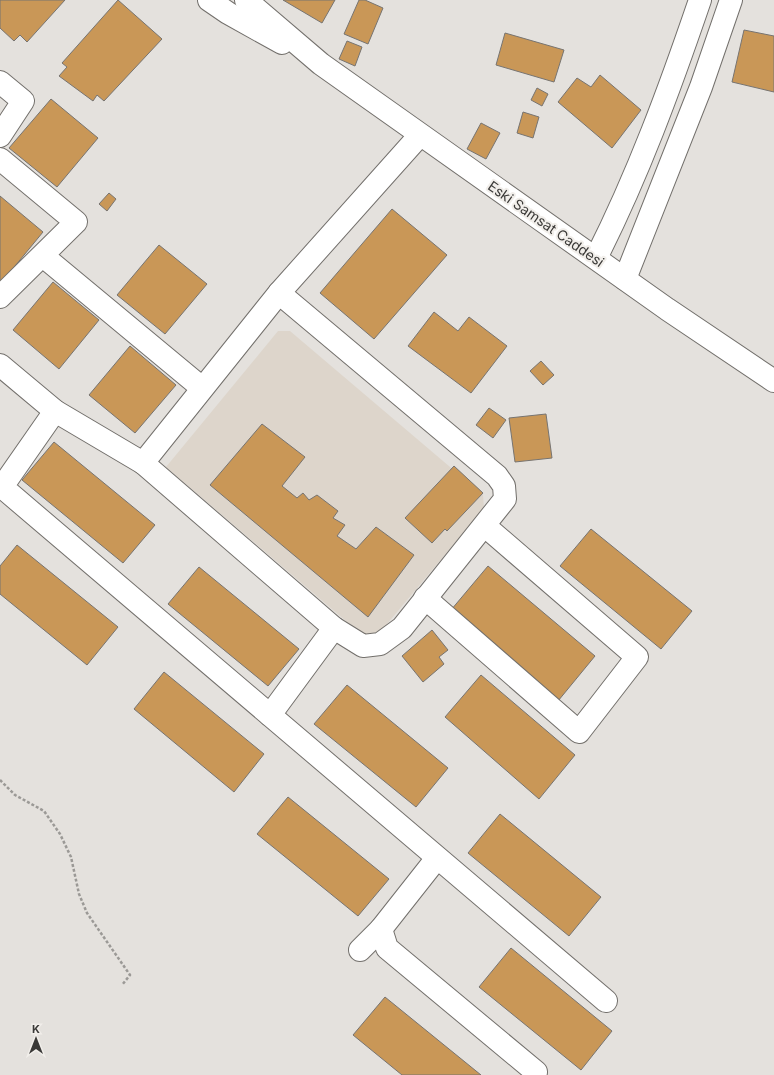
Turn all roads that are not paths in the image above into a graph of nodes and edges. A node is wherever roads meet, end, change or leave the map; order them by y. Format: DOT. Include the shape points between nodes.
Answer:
graph roads {
  1 [pos="209,0"];
  2 [pos="246,0"];
  3 [pos="700,0"];
  4 [pos="731,0"];
  5 [pos="321,64"];
  6 [pos="0,82"];
  7 [pos="420,135"];
  8 [pos="0,136"];
  9 [pos="0,159"];
  10 [pos="43,256"];
  11 [pos="596,258"];
  12 [pos="625,279"];
  13 [pos="279,293"];
  14 [pos="0,297"];
  15 [pos="0,365"];
  16 [pos="774,381"];
  17 [pos="202,388"];
  18 [pos="54,411"];
  19 [pos="143,463"];
  20 [pos="485,526"];
  21 [pos="425,598"];
  22 [pos="334,628"];
  23 [pos="270,715"];
  24 [pos="437,858"];
  25 [pos="381,929"];
  26 [pos="360,950"];
  27 [pos="606,1001"];
  28 [pos="536,1072"];
  1 -- 5 [label="street, Eski Samsat Caddesi"];
  2 -- 5 [label="street, Eski Samsat Caddesi"];
  3 -- 11 [label="street" via="674,78 623,206"];
  4 -- 12 [label="street" via="701,88"];
  5 -- 7 [label="street, Eski Samsat Caddesi"];
  6 -- 8 [label="street" via="23,102"];
  7 -- 11 [label="street, Eski Samsat Caddesi"];
  7 -- 13 [label="street"];
  9 -- 10 [label="street" via="76,222"];
  10 -- 14 [label="street"];
  10 -- 17 [label="street"];
  11 -- 12 [label="street, Eski Samsat Caddesi"];
  12 -- 16 [label="street, Eski Samsat Caddesi"];
  13 -- 17 [label="street"];
  13 -- 20 [label="street" via="497,476 504,486 505,499"];
  15 -- 18 [label="street"];
  17 -- 19 [label="street"];
  18 -- 19 [label="street"];
  18 -- 23 [label="street" via="2,487"];
  19 -- 22 [label="street"];
  20 -- 21 [label="street"];
  20 -- 21 [label="street" via="637,657 579,732"];
  21 -- 22 [label="street" via="402,628 380,644 363,646"];
  22 -- 23 [label="street"];
  23 -- 24 [label="street"];
  24 -- 25 [label="street"];
  24 -- 27 [label="street"];
  25 -- 26 [label="street"];
  25 -- 28 [label="street" via="387,948"];
}
